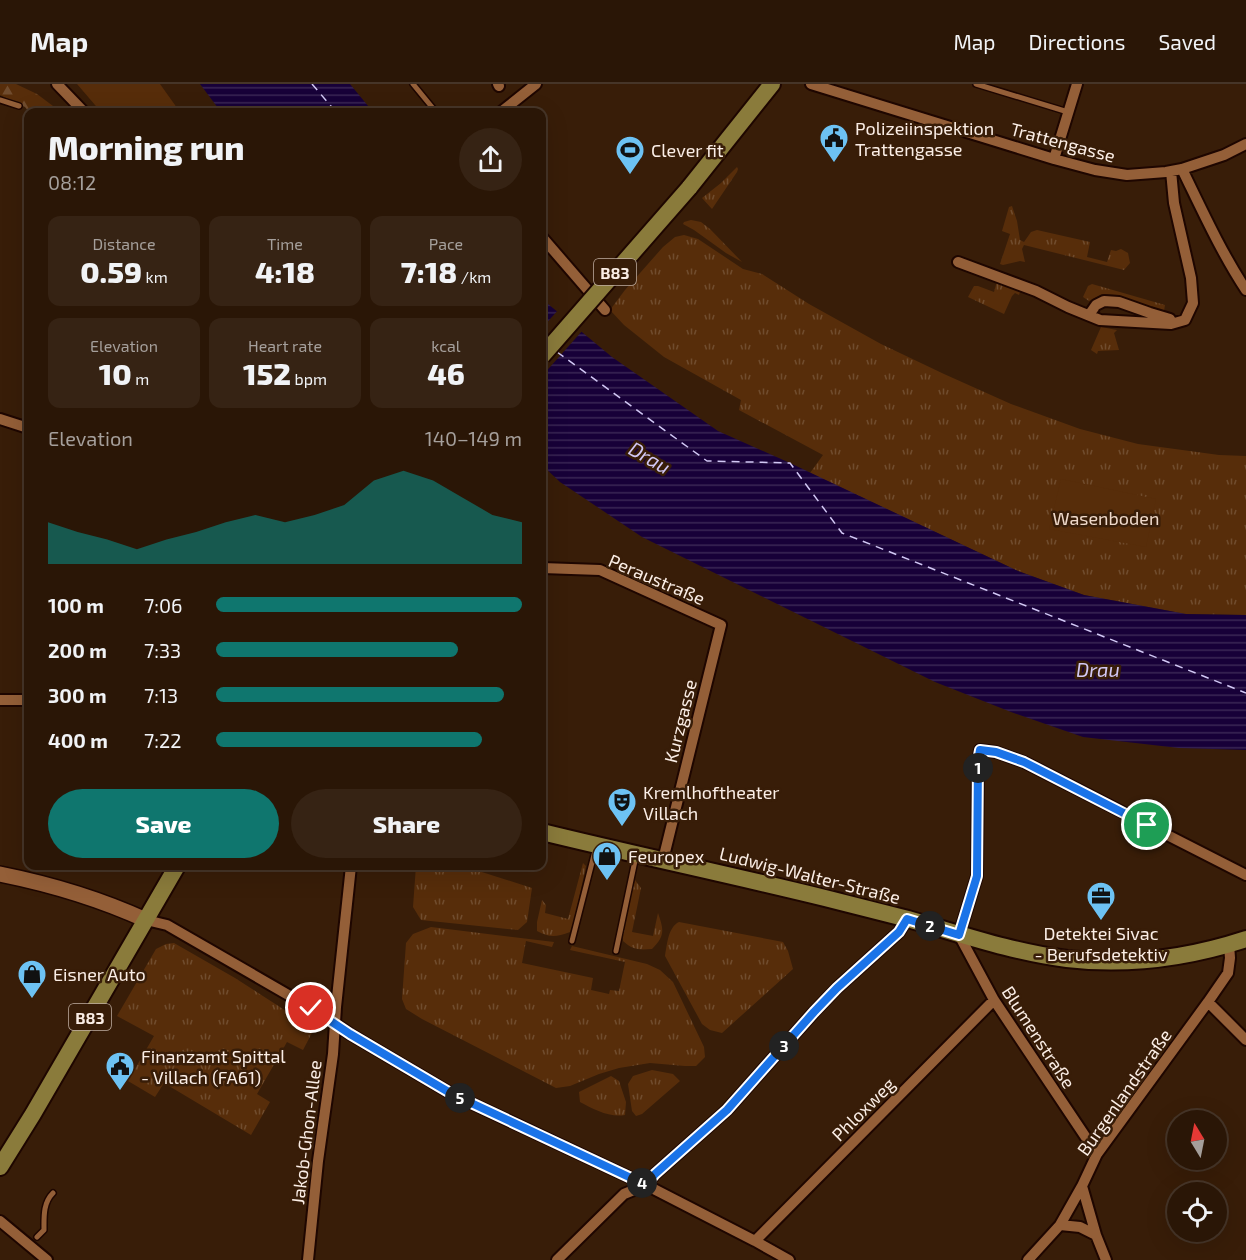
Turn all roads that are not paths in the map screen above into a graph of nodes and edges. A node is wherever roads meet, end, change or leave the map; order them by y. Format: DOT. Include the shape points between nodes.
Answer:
graph roads {
  1 [pos="413,84"];
  2 [pos="536,84"];
  3 [pos="772,84"];
  4 [pos="811,84"];
  5 [pos="976,84"];
  6 [pos="1077,84"];
  7 [pos="57,85"];
  8 [pos="0,100"];
  9 [pos="19,106"];
  10 [pos="80,108"];
  11 [pos="433,108"];
  12 [pos="506,108"];
  13 [pos="1068,112"];
  14 [pos="1246,144"];
  15 [pos="1054,159"];
  16 [pos="1182,169"];
  17 [pos="1171,171"];
  18 [pos="546,242"];
  19 [pos="958,261"];
  20 [pos="1246,290"];
  21 [pos="605,310"];
  22 [pos="1089,315"];
  23 [pos="1179,321"];
  24 [pos="546,351"];
  25 [pos="0,419"];
  26 [pos="24,427"];
  27 [pos="546,568"];
  28 [pos="722,625"];
  29 [pos="0,700"];
  30 [pos="24,700"];
  31 [pos="546,833"];
  32 [pos="597,845"];
  33 [pos="636,854"];
  34 [pos="663,860"];
  35 [pos="175,870"];
  36 [pos="351,870"];
  37 [pos="0,874"];
  38 [pos="1246,875"];
  39 [pos="907,919"];
  40 [pos="146,920"];
  41 [pos="959,935"];
  42 [pos="1246,939"];
  43 [pos="572,941"];
  44 [pos="1229,945"];
  45 [pos="616,951"];
  46 [pos="994,1000"];
  47 [pos="1208,1002"];
  48 [pos="335,1023"];
  49 [pos="1246,1040"];
  50 [pos="1097,1154"];
  51 [pos="0,1167"];
  52 [pos="646,1185"];
  53 [pos="1082,1186"];
  54 [pos="52,1193"];
  55 [pos="0,1221"];
  56 [pos="1060,1225"];
  57 [pos="1096,1235"];
  58 [pos="37,1237"];
  59 [pos="755,1240"];
  60 [pos="47,1260"];
  61 [pos="308,1260"];
  62 [pos="557,1260"];
  63 [pos="789,1260"];
  64 [pos="1028,1260"];
  65 [pos="1106,1260"];
  1 -- 11 [label="lane"];
  2 -- 12 [label="street"];
  3 -- 24 [label="main road, B83, bridge" via="689,188"];
  4 -- 15 [label="street, Trattengasse"];
  5 -- 13 [label="lane"];
  6 -- 13 [label="street"];
  7 -- 10 [label="street"];
  8 -- 9 [label="lane"];
  13 -- 15 [label="street"];
  14 -- 16 [label="street, Trattengasse"];
  15 -- 17 [label="street, Trattengasse" via="1128,176"];
  16 -- 17 [label="street, Trattengasse"];
  16 -- 20 [label="street"];
  17 -- 23 [label="street" via="1193,303 1185,320"];
  18 -- 21 [label="street"];
  19 -- 22 [label="street"];
  22 -- 23 [label="street" via="1123,322"];
  22 -- 23 [label="street" via="1095,305 1104,301 1119,302"];
  25 -- 26 [label="street"];
  27 -- 28 [label="street, Peraustraße" via="600,570"];
  28 -- 34 [label="street, Kurzgasse"];
  29 -- 30 [label="street"];
  31 -- 32 [label="main road, Ludwig-Walter-Straße"];
  32 -- 33 [label="main road, Ludwig-Walter-Straße"];
  32 -- 43 [label="lane"];
  33 -- 34 [label="main road, Ludwig-Walter-Straße"];
  33 -- 45 [label="lane"];
  34 -- 39 [label="main road, Ludwig-Walter-Straße"];
  35 -- 40 [label="main road, B83"];
  36 -- 48 [label="street, Jakob-Ghon-Allee"];
  37 -- 40 [label="main road" via="66,891"];
  38 -- 41 [label="street" via="1024,762 980,750 977,876"];
  39 -- 41 [label="main road, Ludwig-Walter-Straße"];
  39 -- 52 [label="street" via="899,932 814,1012 727,1110"];
  40 -- 48 [label="street" via="167,925"];
  40 -- 51 [label="main road, B83"];
  41 -- 44 [label="main road, Ludwig-Walter-Straße" via="1014,950 1111,962 1183,956"];
  41 -- 46 [label="street, Blumenstraße"];
  42 -- 44 [label="main road, Ludwig-Walter-Straße"];
  44 -- 47 [label="street, Burgenlandstraße" via="1228,973"];
  46 -- 50 [label="street, Blumenstraße"];
  46 -- 59 [label="street, Phloxweg"];
  47 -- 49 [label="street"];
  47 -- 50 [label="street, Burgenlandstraße"];
  48 -- 52 [label="street" via="452,1094"];
  48 -- 61 [label="street, Jakob-Ghon-Allee"];
  50 -- 53 [label="street, Burgenlandstraße"];
  52 -- 59 [label="street"];
  52 -- 62 [label="street" via="624,1194"];
  53 -- 56 [label="street, Burgenlandstraße"];
  53 -- 57 [label="street"];
  54 -- 58 [label="lane" via="44,1210 44,1230"];
  55 -- 60 [label="street"];
  56 -- 57 [label="street" via="1080,1227"];
  56 -- 64 [label="street, Burgenlandstraße"];
  57 -- 65 [label="street"];
  59 -- 63 [label="street"];
}
